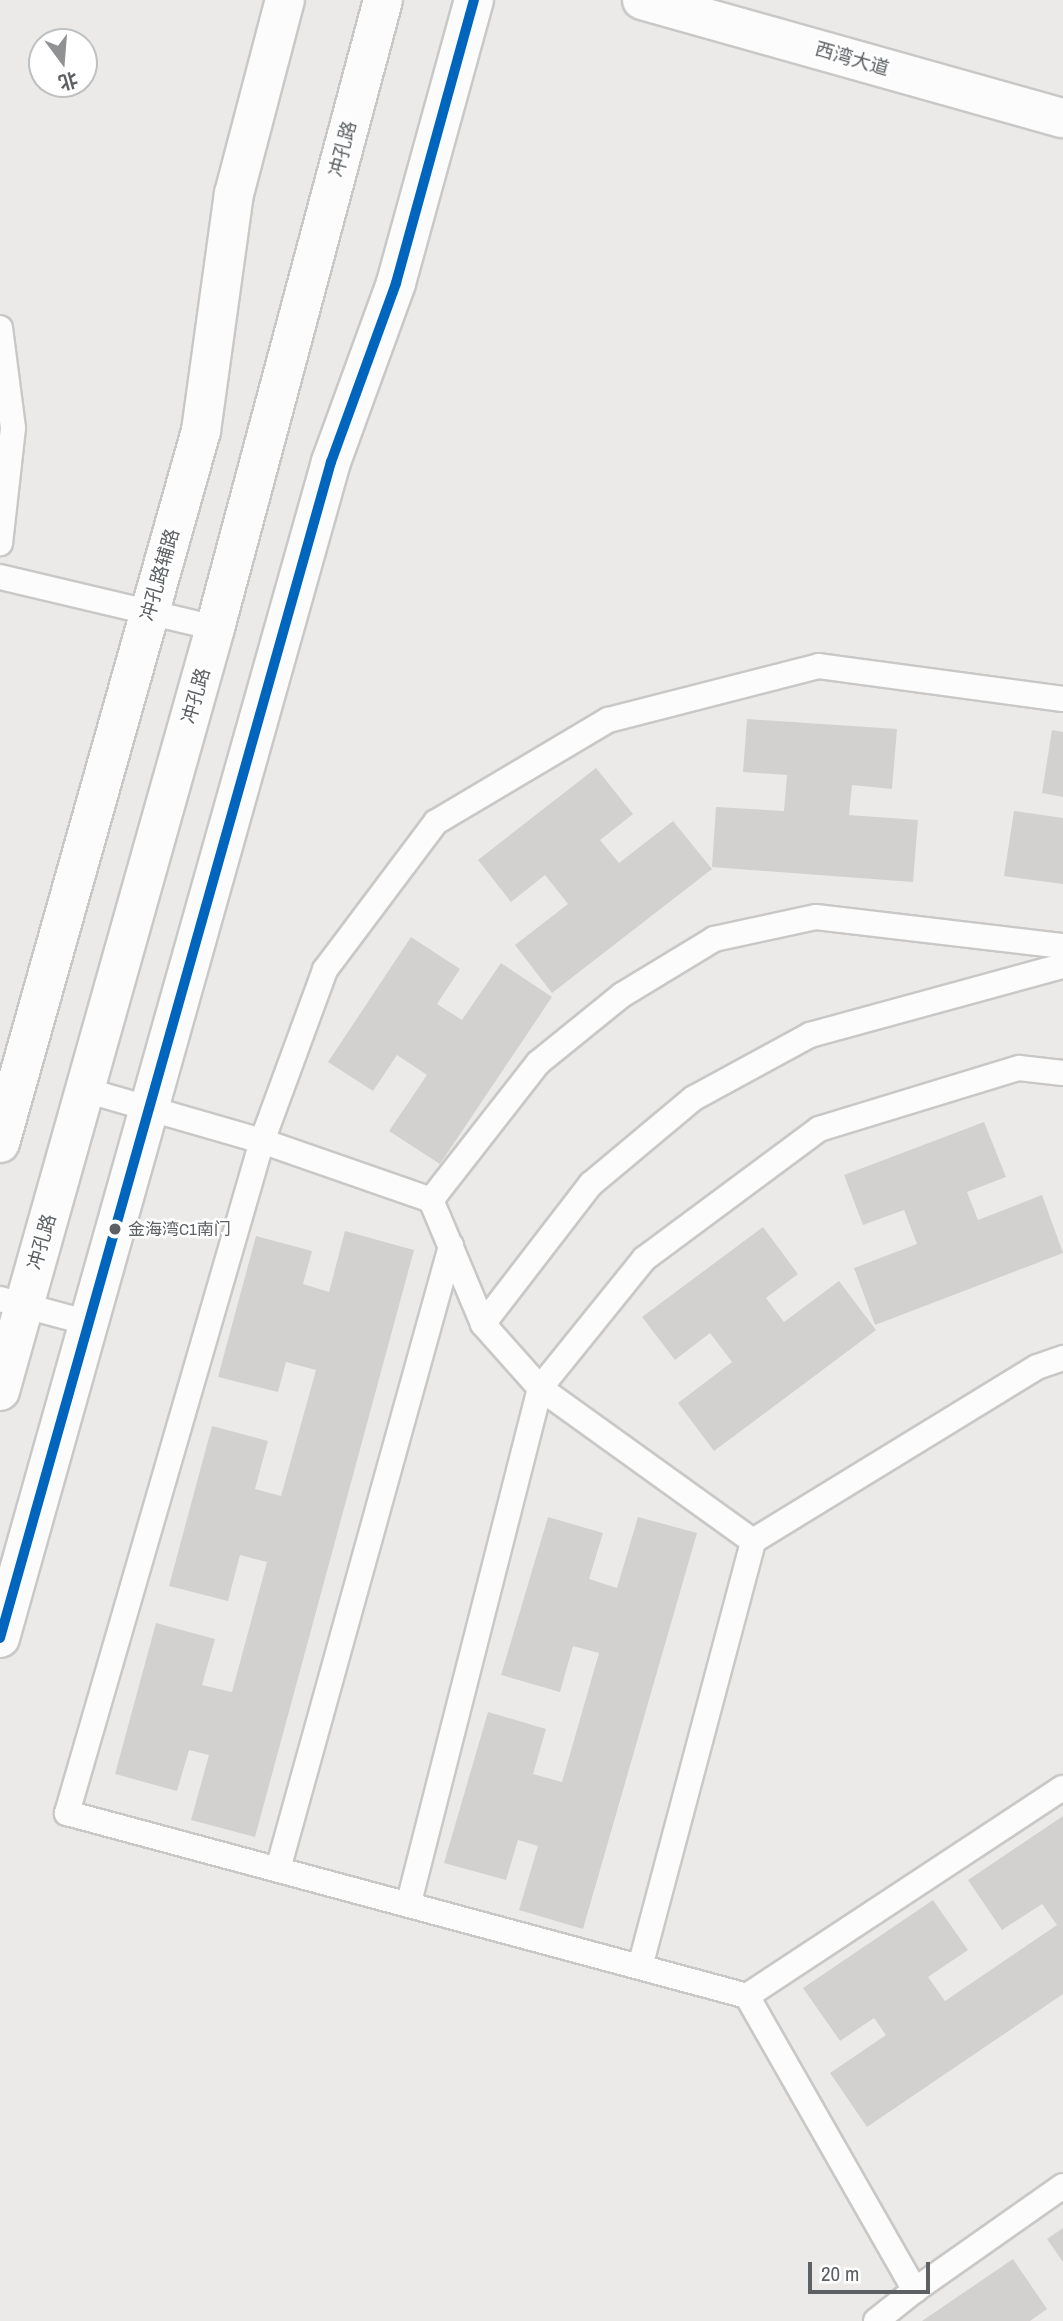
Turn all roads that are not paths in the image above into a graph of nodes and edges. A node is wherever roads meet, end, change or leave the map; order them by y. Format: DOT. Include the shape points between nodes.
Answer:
graph roads {
  1 [pos="285,0"];
  2 [pos="383,0"];
  3 [pos="474,0"];
  4 [pos="642,0"];
  5 [pos="1063,118"];
  6 [pos="0,328"];
  7 [pos="0,543"];
  8 [pos="0,577"];
  9 [pos="150,612"];
  10 [pos="215,628"];
  11 [pos="1063,699"];
  12 [pos="1063,946"];
  13 [pos="1063,966"];
  14 [pos="1063,1073"];
  15 [pos="85,1090"];
  16 [pos="149,1109"];
  17 [pos="262,1140"];
  18 [pos="0,1143"];
  19 [pos="431,1200"];
  20 [pos="451,1246"];
  21 [pos="12,1301"];
  22 [pos="89,1323"];
  23 [pos="483,1324"];
  24 [pos="1063,1358"];
  25 [pos="540,1388"];
  26 [pos="0,1391"];
  27 [pos="753,1541"];
  28 [pos="0,1638"];
  29 [pos="1063,1787"];
  30 [pos="278,1869"];
  31 [pos="409,1902"];
  32 [pos="641,1963"];
  33 [pos="747,1996"];
  34 [pos="1063,2186"];
  35 [pos="915,2290"];
  36 [pos="876,2321"];
  1 -- 9 [label="street, 冲孔路辅路" via="234,194 201,431"];
  2 -- 10 [label="street, 冲孔路"];
  3 -- 16 [label="street" via="396,283 331,462"];
  4 -- 5 [label="street, 西湾大道"];
  6 -- 7 [label="lane" via="13,428"];
  8 -- 9 [label="lane"];
  9 -- 10 [label="lane"];
  9 -- 18 [label="street, 冲孔路辅路"];
  10 -- 15 [label="street, 冲孔路"];
  11 -- 17 [label="lane" via="819,666 608,720 436,822 325,970"];
  12 -- 19 [label="lane" via="816,917 714,939 622,995 538,1063"];
  13 -- 23 [label="lane" via="810,1035 694,1098 591,1184"];
  14 -- 25 [label="lane" via="1019,1068 819,1129 644,1259"];
  15 -- 16 [label="lane"];
  15 -- 21 [label="street, 冲孔路"];
  16 -- 17 [label="lane"];
  16 -- 22 [label="street"];
  17 -- 19 [label="lane"];
  17 -- 30 [label="lane" via="67,1813"];
  19 -- 20 [label="lane"];
  20 -- 23 [label="lane"];
  20 -- 30 [label="lane"];
  21 -- 22 [label="lane"];
  21 -- 26 [label="street, 冲孔路"];
  22 -- 28 [label="street"];
  23 -- 25 [label="lane"];
  24 -- 27 [label="lane" via="1037,1367"];
  25 -- 27 [label="lane"];
  25 -- 31 [label="lane"];
  27 -- 32 [label="lane"];
  29 -- 33 [label="lane"];
  30 -- 31 [label="lane"];
  31 -- 32 [label="lane"];
  32 -- 33 [label="lane"];
  33 -- 35 [label="lane"];
  34 -- 35 [label="lane"];
  35 -- 36 [label="lane"];
}
